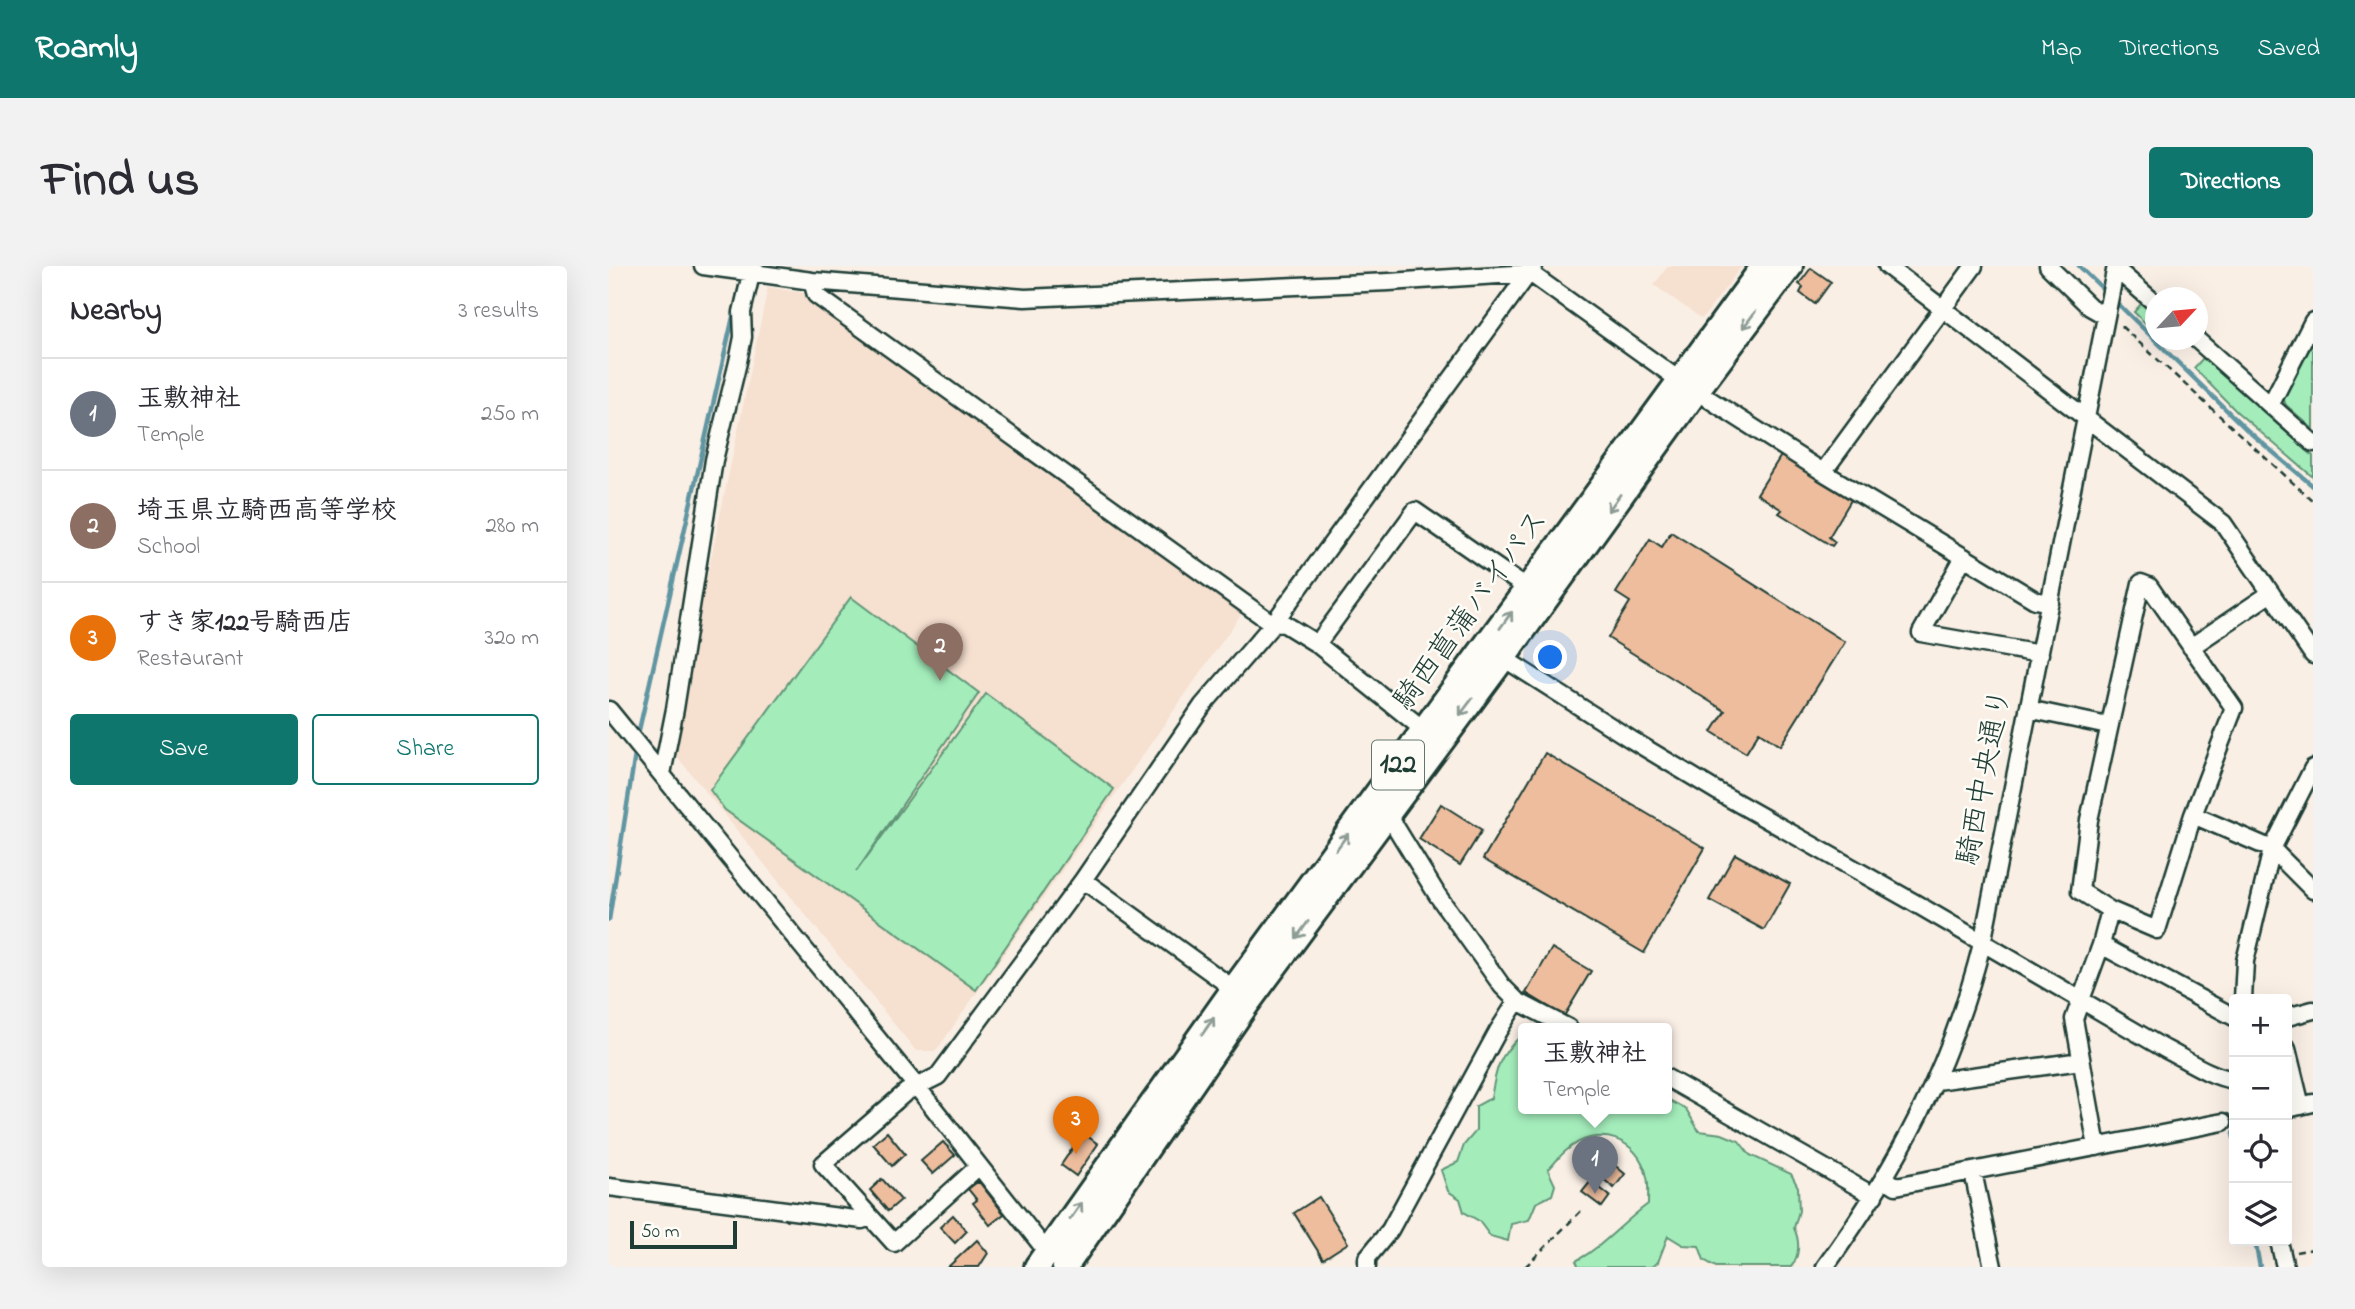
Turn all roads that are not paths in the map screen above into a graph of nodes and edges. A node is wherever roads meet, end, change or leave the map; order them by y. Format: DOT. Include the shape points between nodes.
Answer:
graph roads {
  1 [pos="703,266"];
  2 [pos="1764,266"];
  3 [pos="1790,266"];
  4 [pos="1888,266"];
  5 [pos="1974,266"];
  6 [pos="2049,266"];
  7 [pos="2116,268"];
  8 [pos="752,269"];
  9 [pos="1532,269"];
  10 [pos="812,281"];
  11 [pos="2145,294"];
  12 [pos="1942,310"];
  13 [pos="2107,312"];
  14 [pos="2313,321"];
  15 [pos="2208,350"];
  16 [pos="1687,385"];
  17 [pos="2271,404"];
  18 [pos="2086,417"];
  19 [pos="2313,443"];
  20 [pos="1823,472"];
  21 [pos="1964,557"];
  22 [pos="1528,589"];
  23 [pos="2271,593"];
  24 [pos="2050,603"];
  25 [pos="1273,624"];
  26 [pos="1317,644"];
  27 [pos="2191,647"];
  28 [pos="1495,652"];
  29 [pos="2040,654"];
  30 [pos="2313,655"];
  31 [pos="2028,709"];
  32 [pos="609,710"];
  33 [pos="615,725"];
  34 [pos="1419,726"];
  35 [pos="2108,726"];
  36 [pos="2313,768"];
  37 [pos="659,771"];
  38 [pos="1387,813"];
  39 [pos="2193,815"];
  40 [pos="2272,849"];
  41 [pos="1083,880"];
  42 [pos="2313,891"];
  43 [pos="2110,910"];
  44 [pos="1982,944"];
  45 [pos="2101,944"];
  46 [pos="1234,989"];
  47 [pos="2243,994"];
  48 [pos="2082,999"];
  49 [pos="1517,1001"];
  50 [pos="2313,1010"];
  51 [pos="2229,1014"];
  52 [pos="2292,1016"];
  53 [pos="1559,1023"];
  54 [pos="2289,1057"];
  55 [pos="2081,1062"];
  56 [pos="2229,1079"];
  57 [pos="1672,1081"];
  58 [pos="1936,1081"];
  59 [pos="917,1087"];
  60 [pos="2300,1106"];
  61 [pos="2223,1122"];
  62 [pos="2097,1147"];
  63 [pos="979,1166"];
  64 [pos="1973,1172"];
  65 [pos="1884,1178"];
  66 [pos="609,1187"];
  67 [pos="1874,1196"];
  68 [pos="870,1217"];
  69 [pos="2280,1246"];
  70 [pos="1052,1263"];
  71 [pos="1367,1267"];
  72 [pos="1825,1267"];
  73 [pos="1993,1267"];
  74 [pos="2285,1267"];
  1 -- 8 [label="street"];
  2 -- 16 [label="highway, 騎西菖蒲バイパス / 122"];
  3 -- 16 [label="highway, 騎西菖蒲バイパス / 122, one-way"];
  4 -- 12 [label="street"];
  5 -- 12 [label="street"];
  6 -- 13 [label="street" via="2090,307"];
  7 -- 11 [label="street"];
  7 -- 13 [label="street, 騎西中央通り"];
  8 -- 10 [label="street"];
  8 -- 37 [label="street" via="742,312 743,337 714,460 675,709"];
  9 -- 10 [label="street" via="1375,283 1025,298"];
  9 -- 16 [label="street"];
  9 -- 25 [label="street"];
  10 -- 25 [label="street" via="816,295"];
  12 -- 18 [label="street"];
  12 -- 20 [label="street"];
  13 -- 18 [label="street, 騎西中央通り"];
  14 -- 17 [label="street"];
  15 -- 17 [label="street"];
  16 -- 20 [label="street"];
  16 -- 22 [label="highway, 騎西菖蒲バイパス / 122"];
  16 -- 28 [label="highway, 騎西菖蒲バイパス / 122, one-way"];
  17 -- 19 [label="street"];
  18 -- 23 [label="street" via="2223,523"];
  18 -- 24 [label="street, 騎西中央通り"];
  20 -- 21 [label="street"];
  21 -- 24 [label="street" via="2035,600"];
  21 -- 29 [label="street" via="1921,632"];
  22 -- 26 [label="street" via="1415,511"];
  28 -- 22 [label="highway, 騎西菖蒲バイパス / 122, one-way"];
  23 -- 27 [label="street"];
  23 -- 30 [label="street"];
  24 -- 29 [label="street, 騎西中央通り"];
  25 -- 26 [label="street" via="1283,623"];
  25 -- 41 [label="street" via="1203,705"];
  26 -- 34 [label="street"];
  27 -- 35 [label="street" via="2149,586 2141,583"];
  27 -- 39 [label="street" via="2234,708"];
  28 -- 34 [label="highway, 騎西菖蒲バイパス / 122"];
  28 -- 38 [label="highway, 騎西菖蒲バイパス / 122, one-way"];
  28 -- 44 [label="street" via="1720,793"];
  29 -- 31 [label="street, 騎西中央通り"];
  31 -- 35 [label="street"];
  31 -- 44 [label="street, 騎西中央通り"];
  32 -- 33 [label="street"];
  33 -- 37 [label="street"];
  46 -- 34 [label="highway, 騎西菖蒲バイパス / 122, one-way"];
  35 -- 43 [label="street" via="2080,891"];
  36 -- 40 [label="street"];
  37 -- 59 [label="street"];
  38 -- 49 [label="street" via="1438,896"];
  38 -- 70 [label="highway, 騎西菖蒲バイパス / 122, one-way"];
  39 -- 40 [label="street"];
  39 -- 43 [label="street" via="2157,930"];
  40 -- 42 [label="street"];
  40 -- 47 [label="street" via="2245,961"];
  41 -- 46 [label="street"];
  41 -- 59 [label="street" via="937,1076"];
  43 -- 45 [label="street"];
  44 -- 48 [label="street"];
  44 -- 58 [label="street, 騎西中央通り" via="1963,1012"];
  45 -- 48 [label="street"];
  45 -- 51 [label="street"];
  70 -- 46 [label="highway, 騎西菖蒲バイパス / 122, one-way"];
  48 -- 55 [label="street" via="2074,1019"];
  48 -- 56 [label="street" via="2184,1059"];
  49 -- 53 [label="street"];
  49 -- 71 [label="street" via="1390,1230 1367,1258"];
  50 -- 52 [label="street"];
  54 -- 60 [label="street"];
  55 -- 58 [label="street"];
  55 -- 62 [label="street"];
  57 -- 67 [label="street"];
  58 -- 65 [label="street, 騎西中央通り"];
  59 -- 63 [label="street"];
  59 -- 68 [label="street" via="823,1164"];
  61 -- 62 [label="street"];
  62 -- 64 [label="street"];
  63 -- 68 [label="street" via="894,1243"];
  63 -- 70 [label="street"];
  64 -- 65 [label="street" via="1896,1186"];
  64 -- 73 [label="street"];
  65 -- 67 [label="street, 騎西中央通り"];
  66 -- 68 [label="street" via="862,1220"];
  67 -- 72 [label="street, 騎西中央通り"];
  69 -- 74 [label="street"];
}
